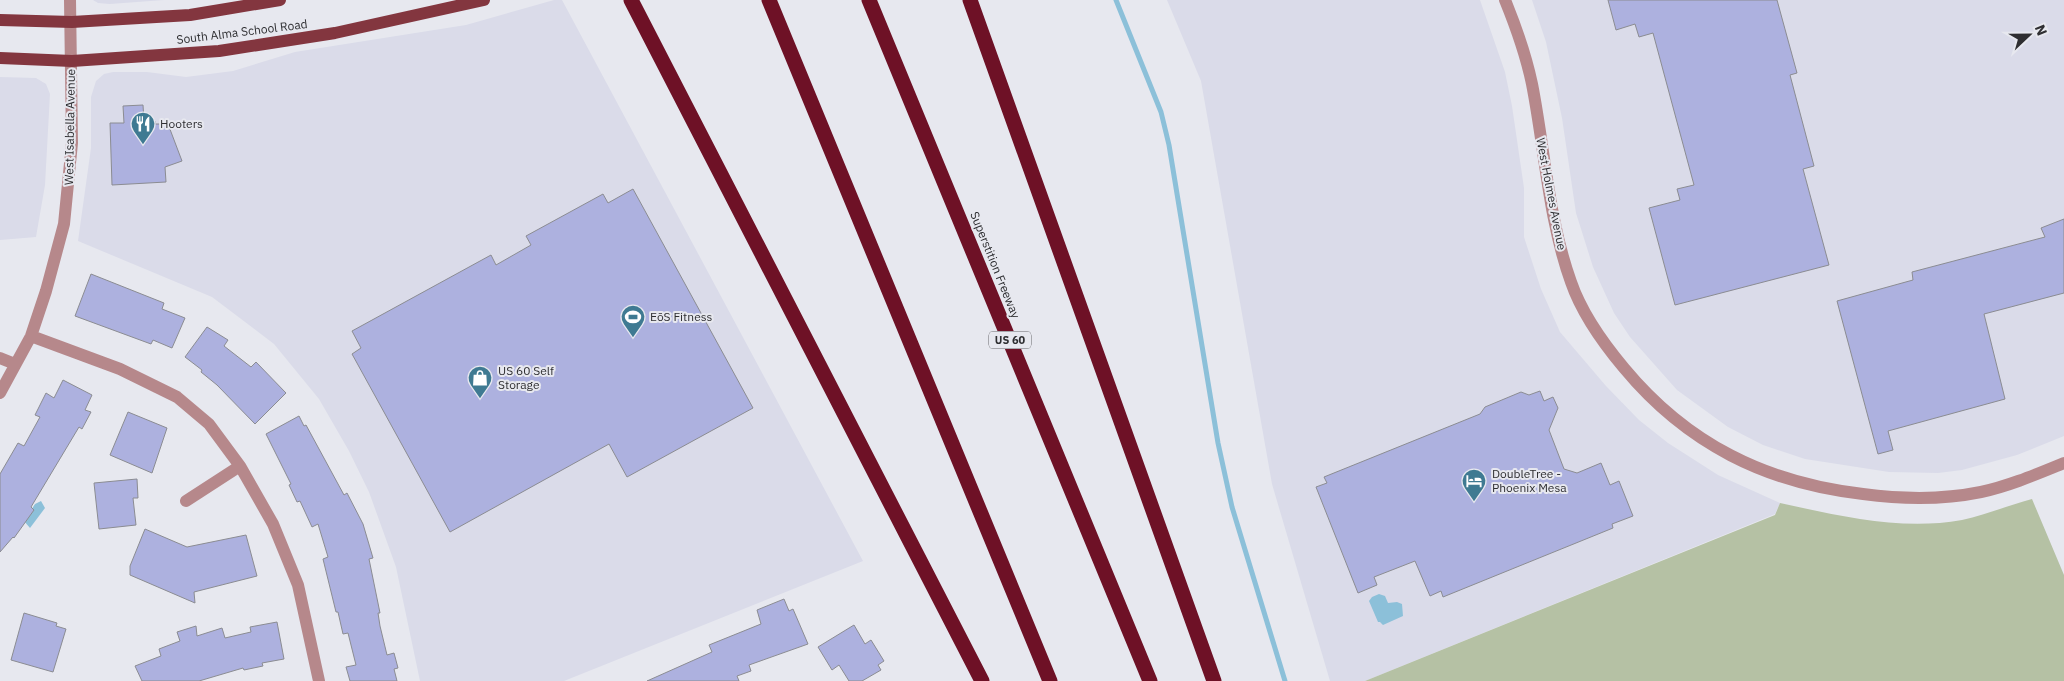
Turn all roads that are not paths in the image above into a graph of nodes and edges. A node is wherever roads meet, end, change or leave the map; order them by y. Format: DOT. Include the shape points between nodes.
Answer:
graph roads {
  1 [pos="70,0"];
  2 [pos="280,0"];
  3 [pos="484,0"];
  4 [pos="631,0"];
  5 [pos="769,0"];
  6 [pos="869,0"];
  7 [pos="970,0"];
  8 [pos="1505,0"];
  9 [pos="0,20"];
  10 [pos="72,22"];
  11 [pos="0,58"];
  12 [pos="72,62"];
  13 [pos="31,336"];
  14 [pos="0,358"];
  15 [pos="15,364"];
  16 [pos="0,393"];
  17 [pos="2064,463"];
  18 [pos="240,466"];
  19 [pos="186,501"];
  20 [pos="318,681"];
  21 [pos="982,681"];
  22 [pos="1050,681"];
  23 [pos="1150,681"];
  24 [pos="1214,681"];
  1 -- 10 [label="street, West Isabella Avenue"];
  2 -- 10 [label="main road, South Alma School Road" via="190,15"];
  3 -- 12 [label="main road, South Alma School Road" via="392,22 254,46"];
  4 -- 21 [label="highway"];
  5 -- 22 [label="highway"];
  6 -- 23 [label="highway, Superstition Freeway / US 60"];
  7 -- 24 [label="highway"];
  8 -- 17 [label="street, West Holmes Avenue" via="1532,84 1556,230 1572,284 1592,325 1611,353 1652,399 1700,438 1728,455 1782,479 1842,492 1946,497 1982,492"];
  9 -- 10 [label="main road, South Alma School Road"];
  10 -- 12 [label="street, West Isabella Avenue"];
  11 -- 12 [label="main road, South Alma School Road"];
  12 -- 13 [label="street, West Isabella Avenue" via="69,193 61,237"];
  13 -- 15 [label="street, West Isabella Avenue"];
  13 -- 18 [label="street" via="120,369 177,397 208,424"];
  14 -- 15 [label="street"];
  15 -- 16 [label="street, West Isabella Avenue"];
  18 -- 19 [label="street"];
  18 -- 20 [label="street" via="273,524 298,585"];
}
